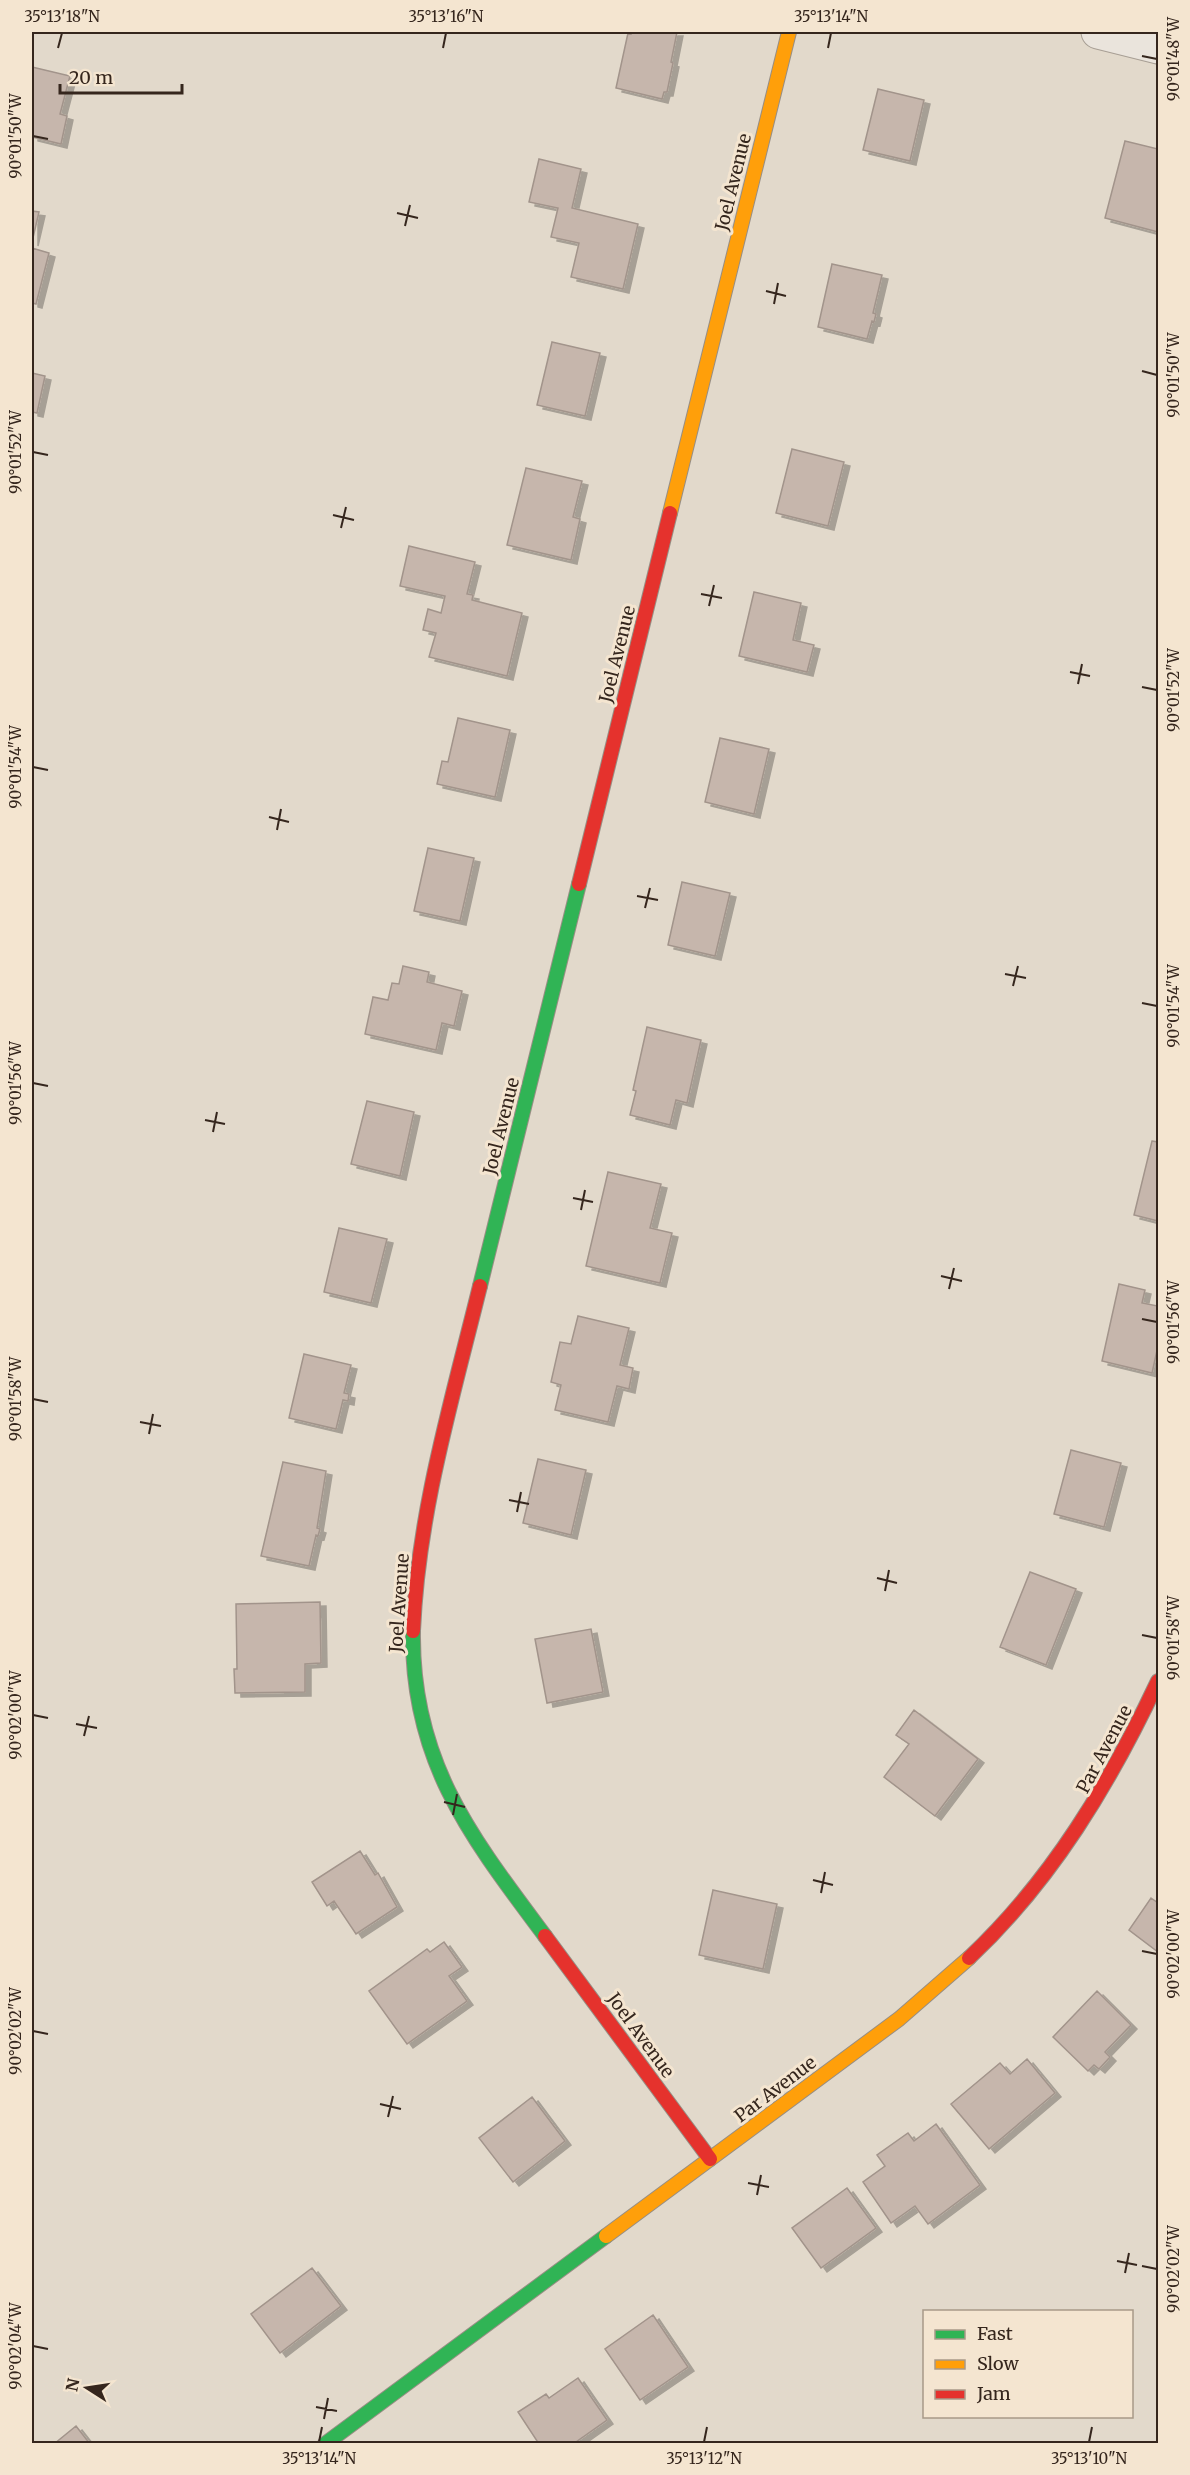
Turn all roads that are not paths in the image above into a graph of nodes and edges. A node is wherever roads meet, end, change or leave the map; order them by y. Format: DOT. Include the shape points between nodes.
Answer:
graph roads {
  1 [pos="789,32"];
  2 [pos="1098,32"];
  3 [pos="1158,47"];
  4 [pos="1158,1681"];
  5 [pos="710,2159"];
  6 [pos="325,2444"];
  1 -- 5 [label="street, Joel Avenue" via="435,1467 414,1603 413,1672 423,1732 442,1783 518,1899"];
  2 -- 3 [label="street"];
  4 -- 5 [label="street, Par Avenue" via="1122,1757 1063,1852 986,1942 899,2019"];
  5 -- 6 [label="street, Par Avenue"];
}
